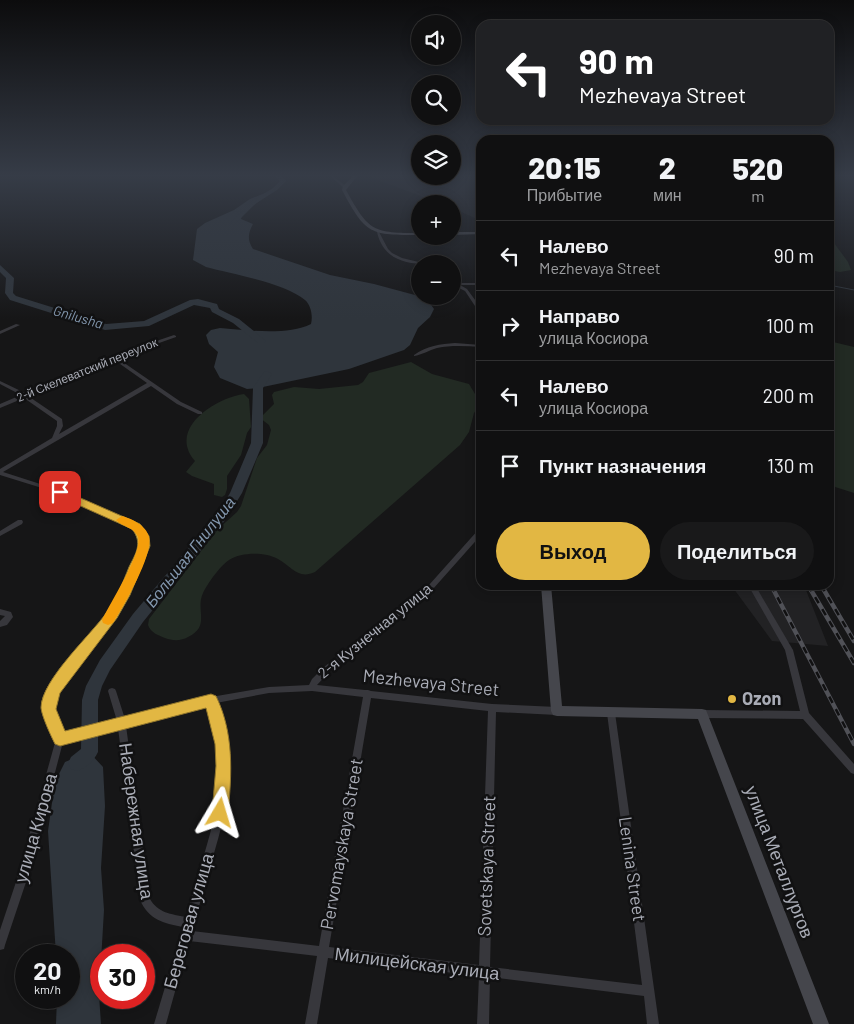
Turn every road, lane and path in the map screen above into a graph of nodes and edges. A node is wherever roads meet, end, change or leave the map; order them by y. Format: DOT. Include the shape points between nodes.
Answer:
graph roads {
  1 [pos="365,224"];
  2 [pos="378,233"];
  3 [pos="411,234"];
  4 [pos="461,234"];
  5 [pos="476,234"];
  6 [pos="411,261"];
  7 [pos="461,284"];
  8 [pos="476,284"];
  9 [pos="461,288"];
  10 [pos="476,304"];
  11 [pos="18,325"];
  12 [pos="0,332"];
  13 [pos="174,336"];
  14 [pos="476,346"];
  15 [pos="416,355"];
  16 [pos="114,358"];
  17 [pos="0,382"];
  18 [pos="150,384"];
  19 [pos="24,395"];
  20 [pos="0,406"];
  21 [pos="200,413"];
  22 [pos="55,438"];
  23 [pos="0,472"];
  24 [pos="20,522"];
  25 [pos="0,534"];
  26 [pos="476,537"];
  27 [pos="546,590"];
  28 [pos="754,590"];
  29 [pos="0,612"];
  30 [pos="0,624"];
  31 [pos="312,688"];
  32 [pos="112,691"];
  33 [pos="368,693"];
  34 [pos="211,700"];
  35 [pos="492,708"];
  36 [pos="558,711"];
  37 [pos="611,713"];
  38 [pos="702,714"];
  39 [pos="804,715"];
  40 [pos="122,723"];
  41 [pos="60,739"];
  42 [pos="854,770"];
  43 [pos="188,923"];
  44 [pos="185,935"];
  45 [pos="0,945"];
  46 [pos="323,953"];
  47 [pos="484,972"];
  48 [pos="648,991"];
  49 [pos="160,1024"];
  50 [pos="311,1024"];
  51 [pos="483,1024"];
  52 [pos="654,1024"];
  53 [pos="821,1024"];
  1 -- 2 [label="street"];
  2 -- 3 [label="street"];
  2 -- 6 [label="street" via="392,256"];
  4 -- 5 [label="street"];
  7 -- 8 [label="street"];
  9 -- 10 [label="street"];
  11 -- 12 [label="street"];
  13 -- 16 [label="street, 2-й Скелеватский переулок"];
  14 -- 15 [label="street" via="432,346"];
  16 -- 18 [label="street"];
  16 -- 19 [label="street, 2-й Скелеватский переулок"];
  17 -- 19 [label="street"];
  18 -- 21 [label="street"];
  18 -- 22 [label="street"];
  19 -- 20 [label="street, 2-й Скелеватский переулок"];
  19 -- 22 [label="street" via="60,420"];
  22 -- 23 [label="street"];
  23 -- 41 [label="street" via="60,492 136,526 143,536 141,556 112,615 59,680 53,692 49,709"];
  24 -- 25 [label="street"];
  26 -- 31 [label="street, 2-я Кузнечная улица" via="431,587 326,669"];
  27 -- 36 [label="street"];
  28 -- 39 [label="street" via="789,650"];
  29 -- 30 [label="street" via="9,617"];
  31 -- 33 [label="street, Mezhevaya Street"];
  31 -- 34 [label="street, Mezhevaya Street" via="269,690"];
  32 -- 40 [label="street, Набережная улица"];
  33 -- 35 [label="street, Mezhevaya Street"];
  33 -- 46 [label="street, Pervomayskaya Street"];
  34 -- 40 [label="street, Mezhevaya Street"];
  34 -- 43 [label="street, Береговая улица" via="223,744 222,800"];
  35 -- 36 [label="street, Mezhevaya Street"];
  35 -- 47 [label="street, Sovetskaya Street"];
  36 -- 37 [label="street, Mezhevaya Street"];
  37 -- 38 [label="street, Mezhevaya Street"];
  37 -- 48 [label="street, Lenina Street"];
  38 -- 39 [label="street, Mezhevaya Street"];
  38 -- 53 [label="street, улица Металлургов"];
  39 -- 42 [label="street"];
  40 -- 41 [label="street, Mezhevaya Street"];
  40 -- 43 [label="street, Набережная улица" via="145,900 149,910 156,915"];
  41 -- 45 [label="street, улица Кирова" via="22,879"];
  43 -- 44 [label="street, Береговая улица"];
  44 -- 46 [label="street, Милицейская улица"];
  44 -- 49 [label="street, Береговая улица"];
  46 -- 47 [label="street, Милицейская улица"];
  46 -- 50 [label="street, Pervomayskaya Street"];
  47 -- 48 [label="street, Милицейская улица"];
  47 -- 51 [label="street, Sovetskaya Street"];
  48 -- 52 [label="street, Lenina Street"];
}
